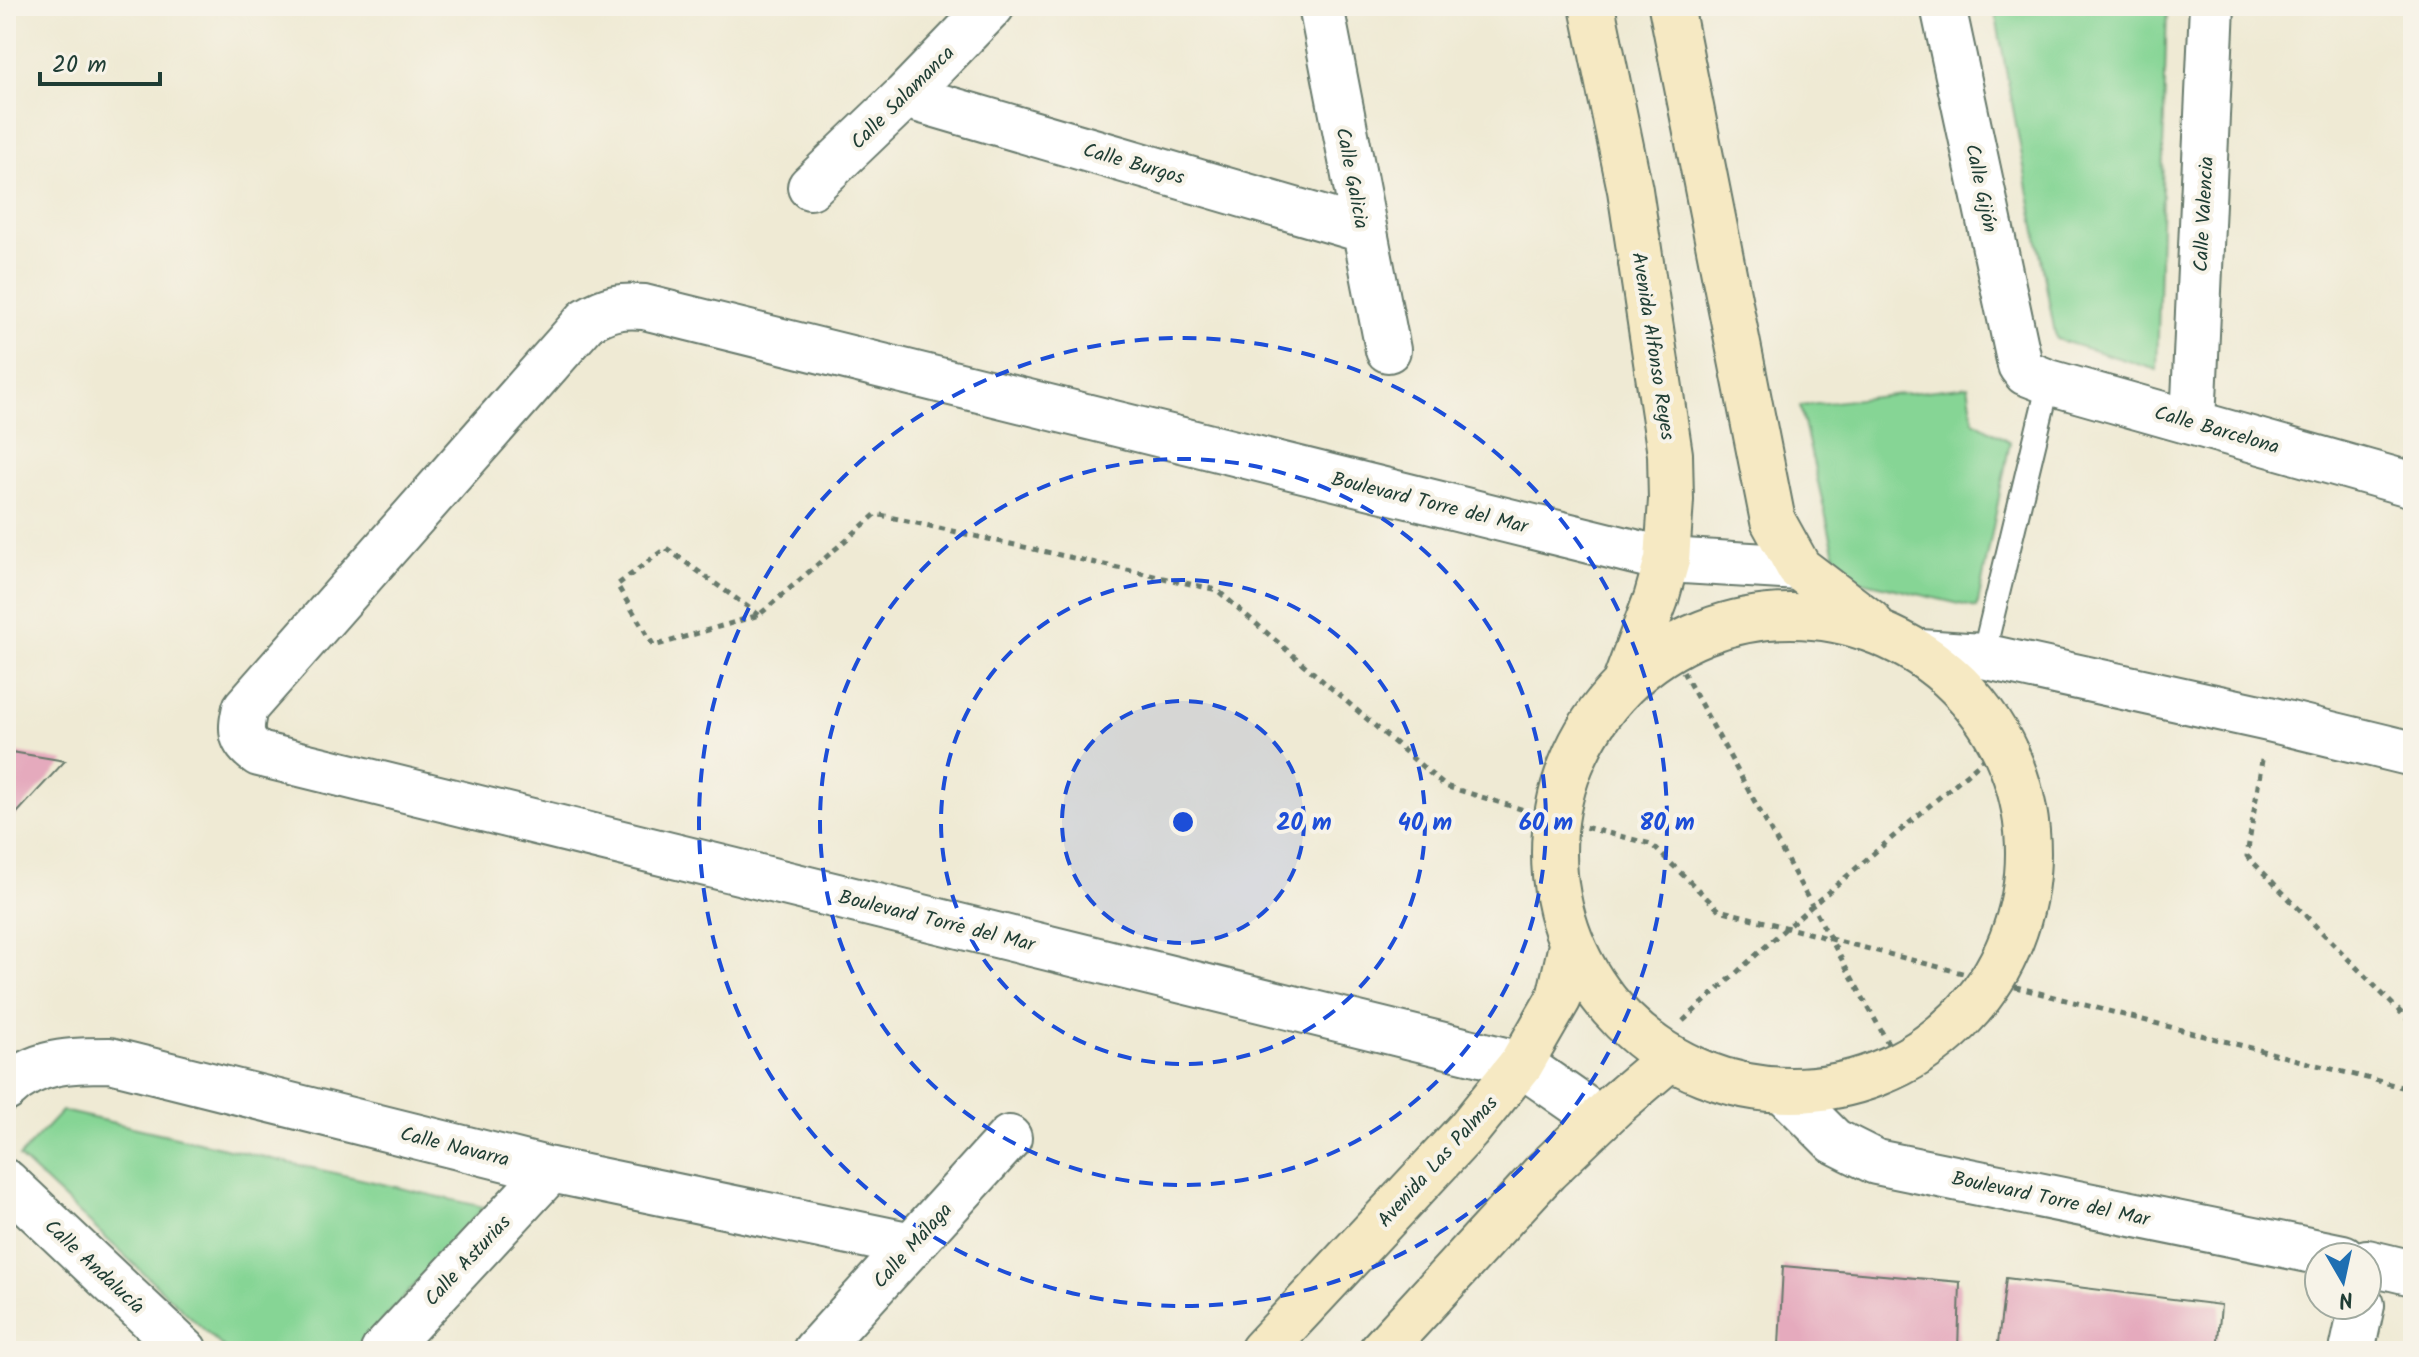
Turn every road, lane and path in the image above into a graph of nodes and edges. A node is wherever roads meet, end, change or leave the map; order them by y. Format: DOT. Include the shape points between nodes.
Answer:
graph roads {
  1 [pos="992,6"];
  2 [pos="1321,6"];
  3 [pos="1592,6"];
  4 [pos="1671,6"];
  5 [pos="1943,6"];
  6 [pos="2212,6"];
  7 [pos="905,96"];
  8 [pos="810,187"];
  9 [pos="1363,230"];
  10 [pos="1388,350"];
  11 [pos="2036,376"];
  12 [pos="2193,422"];
  13 [pos="2413,485"];
  14 [pos="1667,560"];
  15 [pos="1799,568"];
  16 [pos="759,615"];
  17 [pos="1902,643"];
  18 [pos="1670,650"];
  19 [pos="1983,656"];
  20 [pos="1625,682"];
  21 [pos="2269,719"];
  22 [pos="2002,744"];
  23 [pos="2413,754"];
  24 [pos="1557,820"];
  25 [pos="1812,907"];
  26 [pos="1786,928"];
  27 [pos="1831,940"];
  28 [pos="1571,945"];
  29 [pos="1990,982"];
  30 [pos="2413,1025"];
  31 [pos="1662,1052"];
  32 [pos="1899,1063"];
  33 [pos="1521,1064"];
  34 [pos="6,1089"];
  35 [pos="1783,1090"];
  36 [pos="2413,1090"];
  37 [pos="1600,1119"];
  38 [pos="1009,1138"];
  39 [pos="551,1170"];
  40 [pos="6,1182"];
  41 [pos="912,1245"];
  42 [pos="2303,1252"];
  43 [pos="2383,1268"];
  44 [pos="2413,1273"];
  45 [pos="2359,1321"];
  46 [pos="185,1351"];
  47 [pos="383,1351"];
  48 [pos="815,1351"];
  49 [pos="1262,1351"];
  50 [pos="1381,1351"];
  51 [pos="2352,1351"];
  1 -- 7 [label="street, Calle Salamanca"];
  2 -- 9 [label="street, Calle Galicia"];
  3 -- 14 [label="street, Avenida Alfonso Reyes" via="1630,190 1670,454"];
  4 -- 15 [label="street" via="1773,521"];
  5 -- 11 [label="street, Calle Gijón"];
  6 -- 12 [label="street, Calle Valencia"];
  7 -- 8 [label="street, Calle Salamanca"];
  7 -- 9 [label="street, Calle Burgos"];
  9 -- 10 [label="street, Calle Galicia"];
  11 -- 12 [label="street, Calle Barcelona"];
  11 -- 19 [label="lane"];
  12 -- 13 [label="street, Calle Barcelona"];
  14 -- 15 [label="street, Boulevard Torre del Mar"];
  14 -- 20 [label="street, Avenida Alfonso Reyes"];
  14 -- 33 [label="street, Boulevard Torre del Mar" via="627,306 605,309 587,320 245,708 243,737 259,754"];
  15 -- 17 [label="street"];
  16 -- 16 [label="path" via="654,646 617,585 666,548"];
  16 -- 24 [label="path" via="876,514 1217,590 1445,786"];
  17 -- 18 [label="street" via="1817,617 1748,619"];
  17 -- 19 [label="street"];
  17 -- 22 [label="street" via="1973,697"];
  18 -- 20 [label="street"];
  18 -- 25 [label="path"];
  19 -- 21 [label="street"];
  20 -- 24 [label="street" via="1583,737"];
  21 -- 23 [label="street"];
  21 -- 30 [label="path" via="2247,856"];
  22 -- 25 [label="path"];
  22 -- 29 [label="street" via="2029,821 2028,889 2007,955"];
  24 -- 26 [label="path" via="1651,844 1719,910"];
  24 -- 28 [label="street" via="1553,876"];
  25 -- 26 [label="path"];
  25 -- 27 [label="path"];
  26 -- 27 [label="path"];
  26 -- 31 [label="path"];
  27 -- 29 [label="path"];
  27 -- 32 [label="path"];
  28 -- 31 [label="street" via="1595,989 1629,1027"];
  28 -- 33 [label="street, Avenida Las Palmas" via="1559,998"];
  29 -- 32 [label="street" via="1969,1012"];
  29 -- 36 [label="path"];
  31 -- 35 [label="street" via="1725,1081"];
  31 -- 37 [label="street"];
  32 -- 35 [label="street" via="1852,1083"];
  33 -- 37 [label="street, Boulevard Torre del Mar"];
  33 -- 49 [label="street, Avenida Las Palmas" via="1468,1130"];
  34 -- 39 [label="street, Calle Navarra" via="36,1068 66,1060 110,1060"];
  35 -- 42 [label="street, Boulevard Torre del Mar" via="1834,1141 1876,1162"];
  37 -- 50 [label="street"];
  38 -- 41 [label="street, Calle Málaga"];
  39 -- 41 [label="street, Calle Navarra"];
  39 -- 47 [label="street, Calle Asturias"];
  40 -- 46 [label="street, Calle Andalucía"];
  41 -- 48 [label="street, Calle Málaga"];
  43 -- 44 [label="street, Boulevard Torre del Mar"];
  45 -- 51 [label="street"];
}
